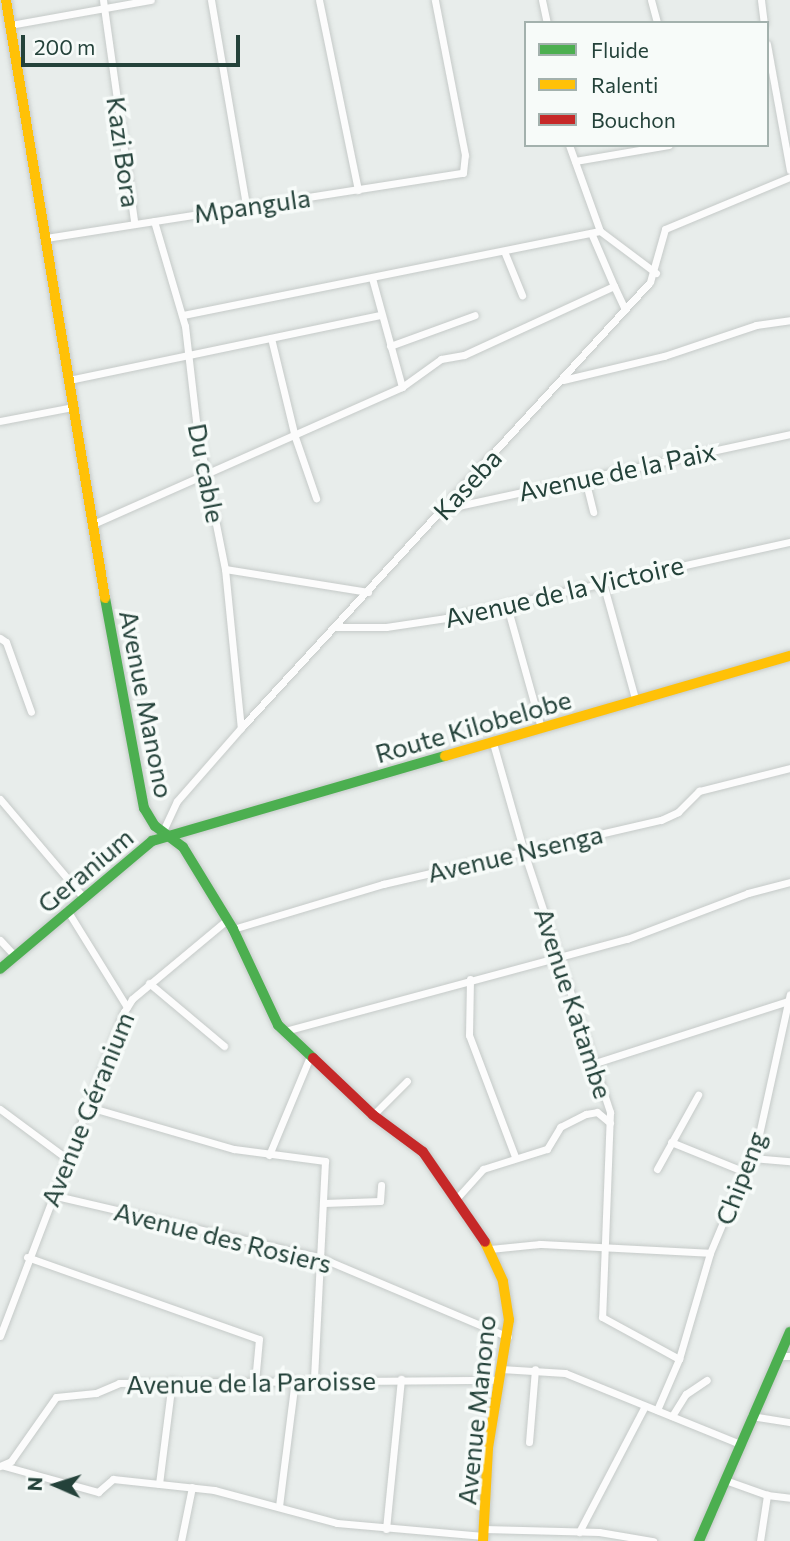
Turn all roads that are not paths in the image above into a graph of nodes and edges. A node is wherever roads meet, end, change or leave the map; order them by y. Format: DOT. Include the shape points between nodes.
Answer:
graph roads {
  1 [pos="6,0"];
  2 [pos="151,0"];
  3 [pos="211,0"];
  4 [pos="319,0"];
  5 [pos="435,0"];
  6 [pos="542,0"];
  7 [pos="651,0"];
  8 [pos="761,0"];
  9 [pos="103,3"];
  10 [pos="547,21"];
  11 [pos="656,21"];
  12 [pos="764,21"];
  13 [pos="10,25"];
  14 [pos="769,55"];
  15 [pos="570,147"];
  16 [pos="657,147"];
  17 [pos="575,161"];
  18 [pos="790,170"];
  19 [pos="790,177"];
  20 [pos="358,190"];
  21 [pos="246,204"];
  22 [pos="134,221"];
  23 [pos="154,221"];
  24 [pos="600,231"];
  25 [pos="592,235"];
  26 [pos="46,238"];
  27 [pos="504,251"];
  28 [pos="656,273"];
  29 [pos="372,278"];
  30 [pos="614,286"];
  31 [pos="522,295"];
  32 [pos="625,310"];
  33 [pos="183,315"];
  34 [pos="381,315"];
  35 [pos="475,315"];
  36 [pos="790,320"];
  37 [pos="271,338"];
  38 [pos="390,346"];
  39 [pos="186,356"];
  40 [pos="69,380"];
  41 [pos="562,380"];
  42 [pos="402,387"];
  43 [pos="73,407"];
  44 [pos="0,421"];
  45 [pos="790,434"];
  46 [pos="295,437"];
  47 [pos="208,474"];
  48 [pos="584,479"];
  49 [pos="316,498"];
  50 [pos="444,509"];
  51 [pos="593,512"];
  52 [pos="93,524"];
  53 [pos="790,542"];
  54 [pos="225,569"];
  55 [pos="603,583"];
  56 [pos="368,592"];
  57 [pos="507,606"];
  58 [pos="336,627"];
  59 [pos="0,638"];
  60 [pos="790,656"];
  61 [pos="636,702"];
  62 [pos="31,712"];
  63 [pos="241,728"];
  64 [pos="541,728"];
  65 [pos="493,743"];
  66 [pos="790,768"];
  67 [pos="0,799"];
  68 [pos="165,834"];
  69 [pos="524,852"];
  70 [pos="790,882"];
  71 [pos="83,897"];
  72 [pos="67,911"];
  73 [pos="228,919"];
  74 [pos="233,929"];
  75 [pos="0,940"];
  76 [pos="15,956"];
  77 [pos="559,956"];
  78 [pos="0,969"];
  79 [pos="470,979"];
  80 [pos="149,983"];
  81 [pos="789,997"];
  82 [pos="127,1007"];
  83 [pos="285,1031"];
  84 [pos="224,1046"];
  85 [pos="311,1054"];
  86 [pos="595,1063"];
  87 [pos="407,1081"];
  88 [pos="698,1095"];
  89 [pos="89,1107"];
  90 [pos="0,1109"];
  91 [pos="373,1115"];
  92 [pos="610,1123"];
  93 [pos="671,1142"];
  94 [pos="270,1155"];
  95 [pos="515,1157"];
  96 [pos="66,1158"];
  97 [pos="752,1158"];
  98 [pos="790,1161"];
  99 [pos="657,1169"];
  100 [pos="745,1172"];
  101 [pos="381,1185"];
  102 [pos="52,1195"];
  103 [pos="457,1198"];
  104 [pos="324,1203"];
  105 [pos="603,1248"];
  106 [pos="490,1249"];
  107 [pos="710,1253"];
  108 [pos="27,1257"];
  109 [pos="319,1257"];
  110 [pos="1,1332"];
  111 [pos="790,1332"];
  112 [pos="508,1337"];
  113 [pos="778,1356"];
  114 [pos="790,1356"];
  115 [pos="679,1359"];
  116 [pos="536,1369"];
  117 [pos="500,1374"];
  118 [pos="401,1379"];
  119 [pos="295,1380"];
  120 [pos="314,1380"];
  121 [pos="707,1380"];
  122 [pos="172,1381"];
  123 [pos="255,1382"];
  124 [pos="645,1406"];
  125 [pos="657,1410"];
  126 [pos="672,1416"];
  127 [pos="751,1416"];
  128 [pos="790,1422"];
  129 [pos="529,1442"];
  130 [pos="740,1444"];
  131 [pos="0,1465"];
  132 [pos="725,1480"];
  133 [pos="159,1484"];
  134 [pos="192,1488"];
  135 [pos="767,1495"];
  136 [pos="790,1497"];
  137 [pos="279,1506"];
  138 [pos="386,1529"];
  139 [pos="579,1532"];
  140 [pos="483,1535"];
  141 [pos="181,1541"];
  142 [pos="653,1541"];
  143 [pos="699,1541"];
  144 [pos="760,1541"];
  1 -- 13 [label="street, Avenue Manono"];
  2 -- 9 [label="street"];
  3 -- 21 [label="street"];
  4 -- 20 [label="street"];
  5 -- 20 [label="street, Mpangula" via="465,171"];
  6 -- 10 [label="street"];
  7 -- 11 [label="street"];
  8 -- 12 [label="street"];
  9 -- 13 [label="street"];
  9 -- 22 [label="street, Kazi Bora"];
  13 -- 26 [label="street, Avenue Manono"];
  14 -- 18 [label="street"];
  15 -- 17 [label="street"];
  16 -- 17 [label="street"];
  17 -- 24 [label="street"];
  19 -- 28 [label="street" via="669,225 660,240"];
  20 -- 21 [label="street, Mpangula"];
  21 -- 23 [label="street, Mpangula"];
  22 -- 23 [label="street, Mpangula"];
  22 -- 26 [label="street, Mpangula"];
  23 -- 33 [label="street, Du cable"];
  24 -- 25 [label="street"];
  24 -- 28 [label="street"];
  25 -- 27 [label="street"];
  25 -- 30 [label="street"];
  26 -- 40 [label="street, Avenue Manono"];
  27 -- 29 [label="street"];
  27 -- 31 [label="street"];
  28 -- 32 [label="street, Kaseba"];
  29 -- 33 [label="street"];
  29 -- 34 [label="street"];
  30 -- 32 [label="street"];
  30 -- 42 [label="street" via="464,355 442,359"];
  32 -- 41 [label="street, Kaseba"];
  33 -- 39 [label="street, Du cable"];
  34 -- 37 [label="street"];
  34 -- 38 [label="street"];
  35 -- 38 [label="street"];
  36 -- 41 [label="street" via="756,325 664,356"];
  37 -- 39 [label="street"];
  37 -- 46 [label="street"];
  38 -- 42 [label="street"];
  39 -- 40 [label="street"];
  39 -- 47 [label="street, Du cable"];
  40 -- 43 [label="street, Avenue Manono"];
  41 -- 50 [label="street, Kaseba"];
  42 -- 46 [label="street"];
  43 -- 44 [label="street"];
  43 -- 52 [label="street, Avenue Manono"];
  45 -- 48 [label="street, Avenue de la Paix"];
  46 -- 47 [label="street"];
  46 -- 49 [label="street"];
  47 -- 52 [label="street"];
  47 -- 54 [label="street, Du cable"];
  48 -- 50 [label="street, Avenue de la Paix"];
  48 -- 51 [label="street"];
  50 -- 56 [label="street, Kaseba"];
  52 -- 68 [label="street, Avenue Manono" via="139,789 147,816"];
  53 -- 55 [label="street, Avenue de la Victoire"];
  54 -- 56 [label="street"];
  54 -- 63 [label="street, Du cable"];
  55 -- 57 [label="street, Avenue de la Victoire"];
  55 -- 61 [label="street"];
  56 -- 58 [label="street, Kaseba"];
  57 -- 58 [label="street, Avenue de la Victoire" via="408,624"];
  57 -- 64 [label="street"];
  58 -- 63 [label="street, Kaseba"];
  59 -- 62 [label="street"];
  60 -- 61 [label="street, Route Kilobelobe"];
  61 -- 64 [label="street, Route Kilobelobe"];
  63 -- 68 [label="street, Kaseba" via="177,801"];
  64 -- 65 [label="street, Route Kilobelobe"];
  65 -- 68 [label="street, Route Kilobelobe"];
  65 -- 69 [label="street, Avenue Katambe"];
  66 -- 69 [label="street, Avenue Nsenga" via="699,791 682,809 662,820"];
  67 -- 71 [label="street"];
  68 -- 71 [label="street, Geranium" via="138,850"];
  68 -- 73 [label="street, Avenue Manono" via="183,847"];
  69 -- 74 [label="street, Avenue Nsenga" via="383,884"];
  69 -- 77 [label="street, Avenue Katambe"];
  70 -- 77 [label="street" via="627,939"];
  71 -- 72 [label="street, Geranium"];
  72 -- 76 [label="street, Geranium"];
  72 -- 82 [label="street"];
  73 -- 74 [label="street, Avenue Manono"];
  73 -- 80 [label="street, Avenue Géranium"];
  74 -- 83 [label="street, Avenue Manono" via="265,1005"];
  75 -- 76 [label="street"];
  76 -- 78 [label="street, Geranium"];
  77 -- 79 [label="street"];
  77 -- 86 [label="street, Avenue Katambe"];
  79 -- 83 [label="street"];
  79 -- 95 [label="street" via="470,1035"];
  80 -- 82 [label="street, Avenue Géranium"];
  80 -- 84 [label="street"];
  81 -- 86 [label="street"];
  81 -- 97 [label="street, Chipeng"];
  82 -- 89 [label="street, Avenue Géranium"];
  83 -- 85 [label="street, Avenue Manono"];
  85 -- 91 [label="street, Avenue Manono"];
  85 -- 94 [label="street"];
  86 -- 92 [label="street, Avenue Katambe"];
  87 -- 91 [label="street"];
  88 -- 93 [label="street"];
  89 -- 94 [label="street"];
  89 -- 96 [label="street, Avenue Géranium"];
  90 -- 96 [label="street"];
  91 -- 103 [label="street, Avenue Manono" via="423,1152"];
  92 -- 95 [label="street" via="590,1112 560,1127 547,1149"];
  92 -- 105 [label="street, Avenue Katambe"];
  93 -- 99 [label="street"];
  93 -- 100 [label="street"];
  94 -- 104 [label="street" via="325,1161"];
  95 -- 103 [label="street" via="483,1169"];
  96 -- 102 [label="street, Avenue Géranium"];
  97 -- 98 [label="street"];
  97 -- 100 [label="street, Chipeng"];
  100 -- 107 [label="street, Chipeng"];
  101 -- 104 [label="street" via="380,1201"];
  102 -- 108 [label="street, Avenue Géranium"];
  102 -- 109 [label="street, Avenue des Rosiers"];
  103 -- 106 [label="street, Avenue Manono"];
  104 -- 109 [label="street"];
  105 -- 106 [label="street" via="526,1244"];
  105 -- 107 [label="street"];
  105 -- 115 [label="street, Avenue Katambe" via="601,1311 608,1323"];
  106 -- 112 [label="street, Avenue Manono" via="508,1298"];
  107 -- 115 [label="street, Chipeng"];
  108 -- 110 [label="street, Avenue Géranium"];
  108 -- 123 [label="street" via="259,1339"];
  109 -- 112 [label="street, Avenue des Rosiers"];
  109 -- 120 [label="street"];
  111 -- 113 [label="street"];
  112 -- 117 [label="street, Avenue Manono"];
  113 -- 114 [label="street"];
  113 -- 127 [label="street"];
  115 -- 125 [label="street, Chipeng"];
  116 -- 117 [label="street, Avenue de la Paroisse"];
  116 -- 124 [label="street, Avenue de la Paroisse" via="565,1373"];
  116 -- 129 [label="street"];
  117 -- 118 [label="street, Avenue de la Paroisse"];
  117 -- 140 [label="street, Avenue Manono" via="488,1448"];
  118 -- 120 [label="street, Avenue de la Paroisse"];
  118 -- 138 [label="street"];
  119 -- 120 [label="street, Avenue de la Paroisse"];
  119 -- 123 [label="street, Avenue de la Paroisse"];
  119 -- 137 [label="street"];
  121 -- 126 [label="street" via="686,1394"];
  122 -- 123 [label="street, Avenue de la Paroisse"];
  122 -- 131 [label="street, Avenue de la Paroisse" via="119,1383 92,1394 59,1395 11,1461"];
  122 -- 133 [label="street"];
  124 -- 125 [label="street, Avenue de la Paroisse"];
  124 -- 139 [label="street"];
  125 -- 126 [label="street, Avenue de la Paroisse"];
  126 -- 130 [label="street, Avenue de la Paroisse"];
  127 -- 128 [label="street"];
  127 -- 130 [label="street"];
  130 -- 132 [label="street"];
  131 -- 133 [label="street" via="100,1493 111,1479"];
  132 -- 135 [label="street"];
  132 -- 143 [label="street"];
  133 -- 134 [label="street"];
  134 -- 137 [label="street"];
  134 -- 141 [label="street"];
  135 -- 136 [label="street"];
  135 -- 144 [label="street"];
  137 -- 138 [label="street" via="337,1523"];
  138 -- 140 [label="street"];
  139 -- 140 [label="street"];
  139 -- 142 [label="street"];
}
